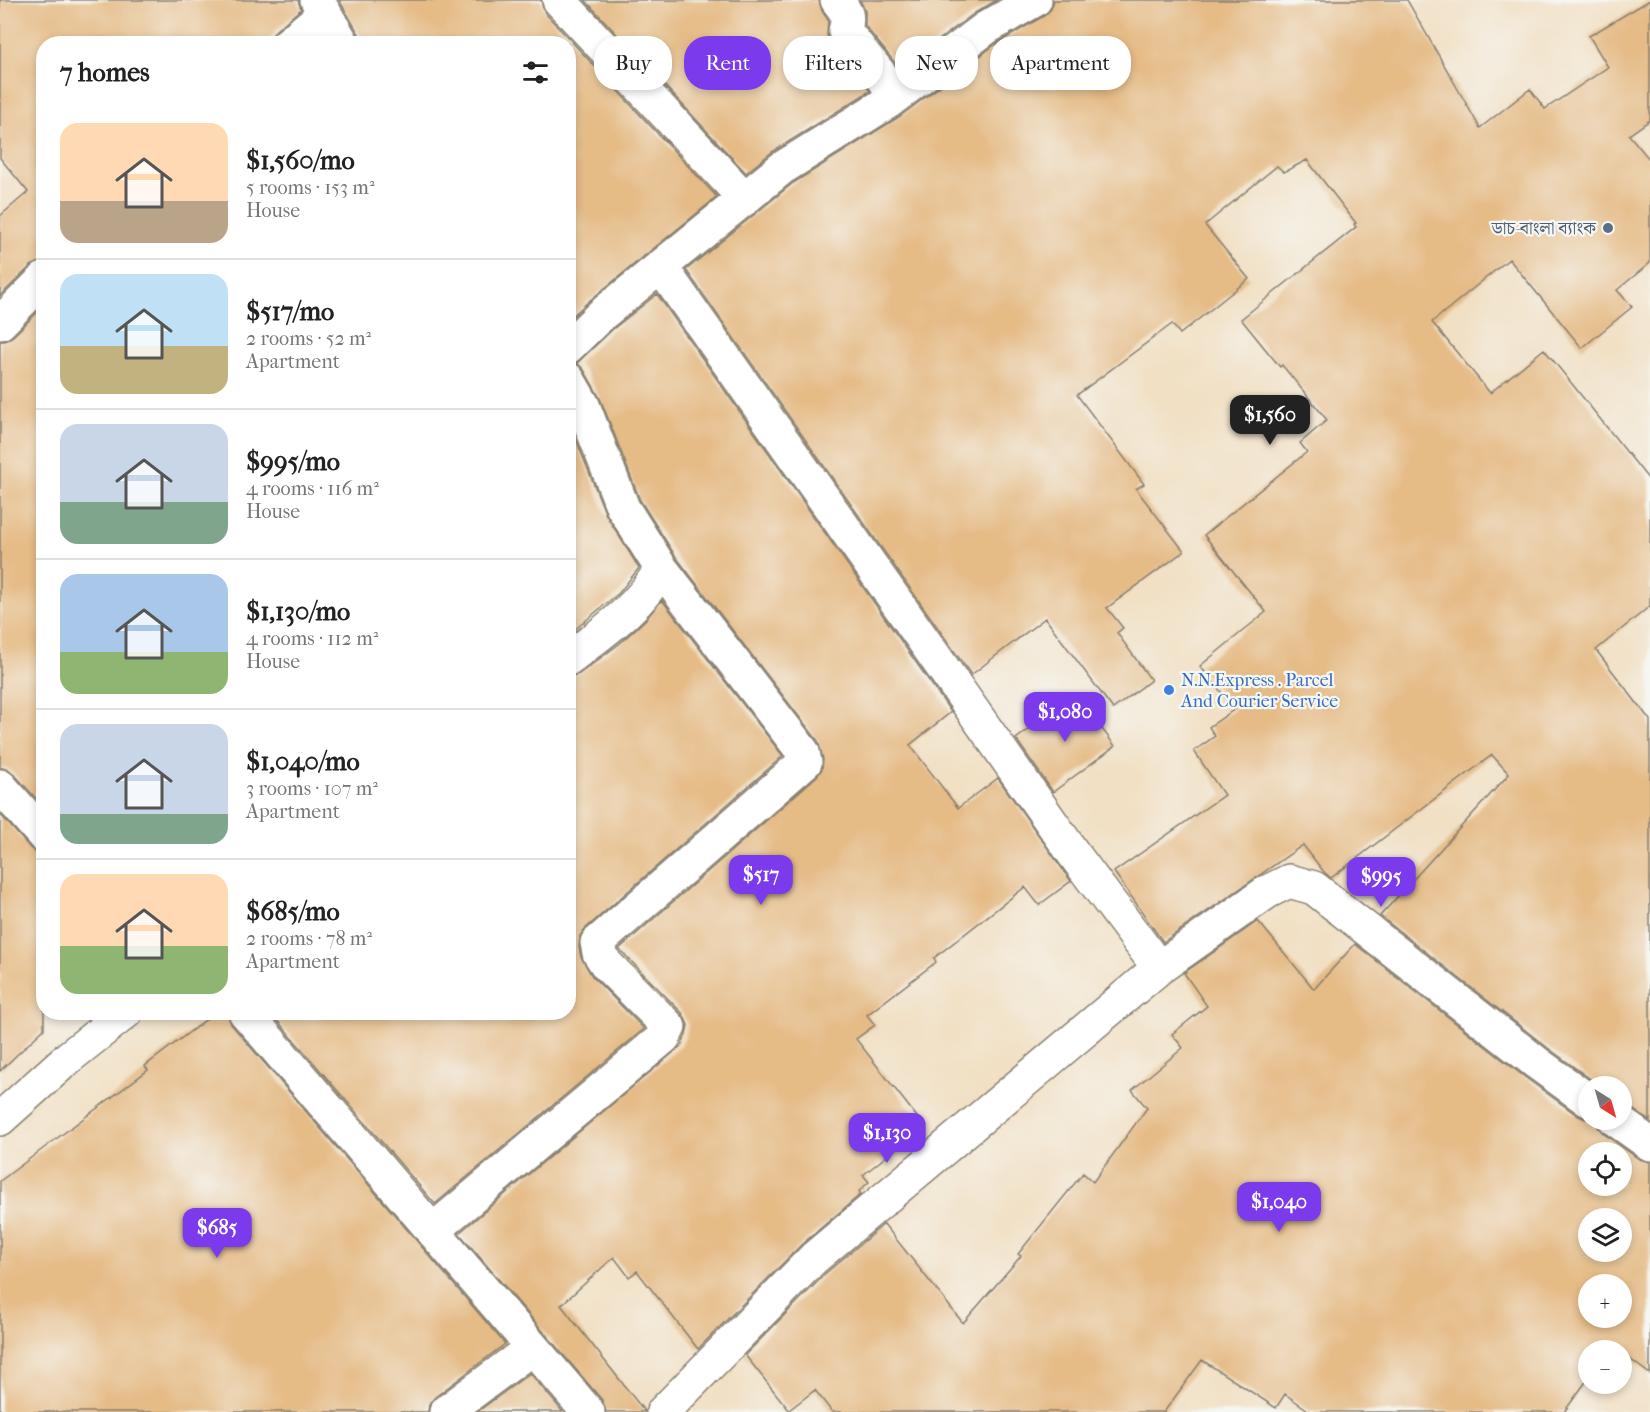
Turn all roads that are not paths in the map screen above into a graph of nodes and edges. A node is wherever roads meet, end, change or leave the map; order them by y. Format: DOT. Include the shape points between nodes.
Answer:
graph roads {
  1 [pos="559,0"];
  2 [pos="837,0"];
  3 [pos="1035,0"];
  4 [pos="321,7"];
  5 [pos="295,36"];
  6 [pos="338,36"];
  7 [pos="897,95"];
  8 [pos="745,199"];
  9 [pos="661,267"];
  10 [pos="36,287"];
  11 [pos="0,322"];
  12 [pos="576,339"];
  13 [pos="576,394"];
  14 [pos="661,567"];
  15 [pos="576,653"];
  16 [pos="0,786"];
  17 [pos="36,827"];
  18 [pos="1160,968"];
  19 [pos="116,1020"];
  20 [pos="253,1020"];
  21 [pos="1578,1093"];
  22 [pos="0,1119"];
  23 [pos="1630,1130"];
  24 [pos="1650,1144"];
  25 [pos="432,1231"];
  26 [pos="532,1348"];
  27 [pos="446,1412"];
  28 [pos="588,1412"];
  29 [pos="663,1412"];
  1 -- 8 [label="street"];
  2 -- 7 [label="street" via="848,18 845,31"];
  3 -- 7 [label="street" via="986,28"];
  4 -- 5 [label="street"];
  4 -- 6 [label="street"];
  7 -- 8 [label="street" via="782,168"];
  8 -- 9 [label="street"];
  9 -- 12 [label="street"];
  9 -- 18 [label="street" via="1073,854"];
  10 -- 11 [label="street"];
  13 -- 14 [label="street" via="623,508"];
  14 -- 15 [label="street" via="653,584 617,621"];
  14 -- 25 [label="street" via="803,752 805,762 597,943 607,965 669,1027 664,1037"];
  16 -- 17 [label="street"];
  18 -- 21 [label="street" via="1289,880 1314,888"];
  18 -- 29 [label="street" via="814,1258"];
  19 -- 22 [label="street"];
  20 -- 25 [label="street"];
  23 -- 24 [label="street"];
  25 -- 26 [label="street"];
  26 -- 27 [label="street"];
  26 -- 28 [label="street"];
}
